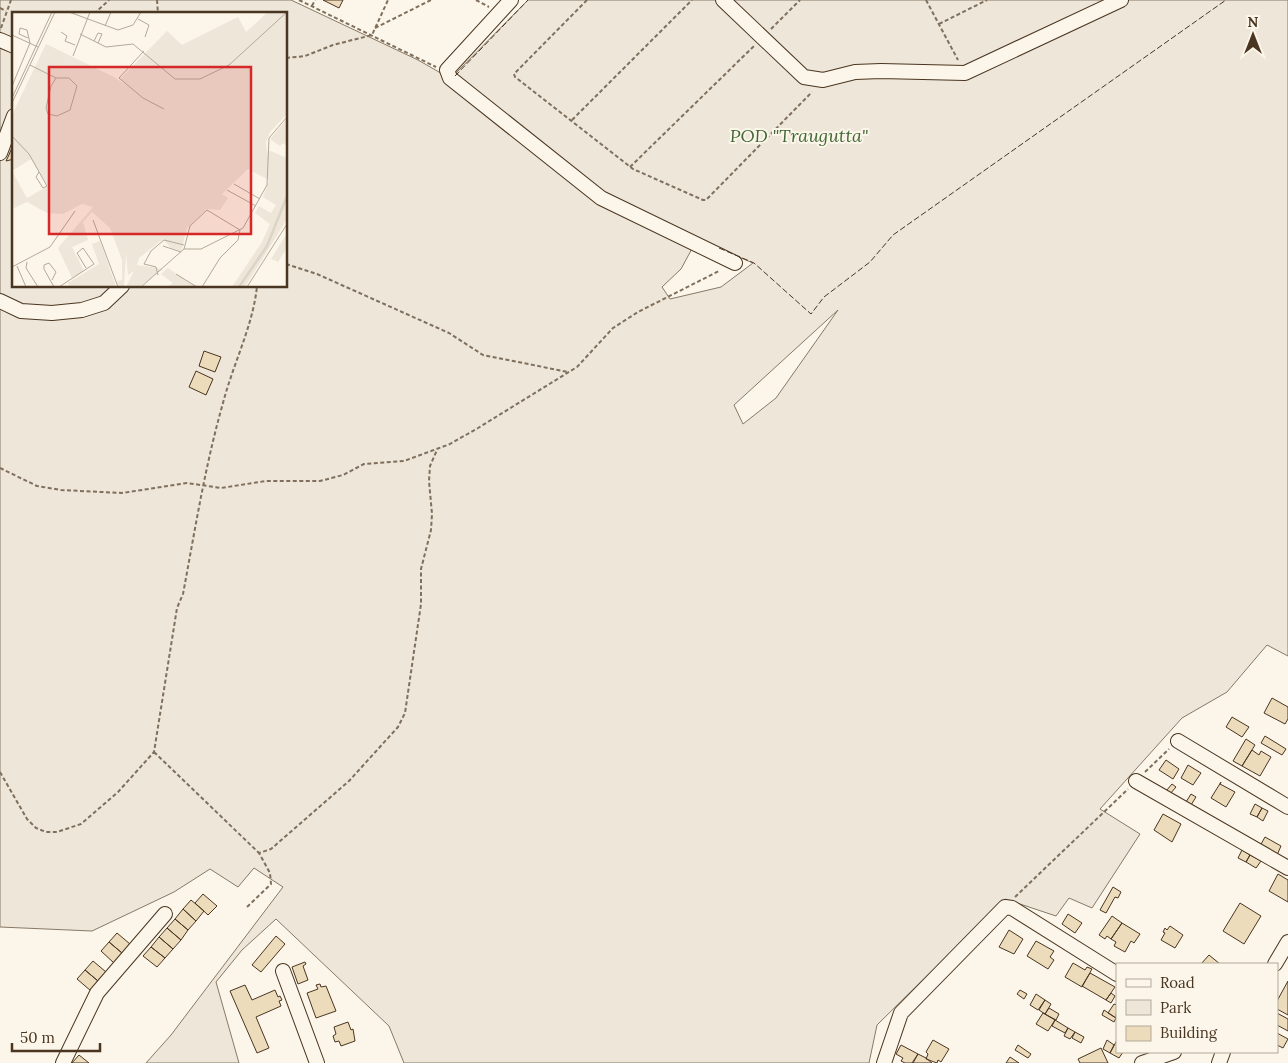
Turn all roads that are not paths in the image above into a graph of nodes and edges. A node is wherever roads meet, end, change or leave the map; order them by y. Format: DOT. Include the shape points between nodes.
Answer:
graph roads {
  1 [pos="511,0"];
  2 [pos="723,0"];
  3 [pos="1121,0"];
  4 [pos="0,40"];
  5 [pos="12,45"];
  6 [pos="12,121"];
  7 [pos="0,153"];
  8 [pos="735,263"];
  9 [pos="120,288"];
  10 [pos="0,301"];
  11 [pos="1178,741"];
  12 [pos="1136,781"];
  13 [pos="1288,807"];
  14 [pos="1288,868"];
  15 [pos="165,914"];
  16 [pos="1288,942"];
  17 [pos="1276,963"];
  18 [pos="283,971"];
  19 [pos="1116,973"];
  20 [pos="1171,1053"];
  21 [pos="63,1063"];
  22 [pos="317,1063"];
  23 [pos="884,1063"];
  24 [pos="1142,1063"];
  1 -- 8 [label="street" via="446,70 456,82 601,198"];
  2 -- 3 [label="street" via="810,80 855,72 965,73"];
  4 -- 5 [label="street"];
  6 -- 7 [label="street"];
  9 -- 10 [label="street" via="104,303 82,310 52,313 21,311"];
  11 -- 13 [label="street"];
  12 -- 14 [label="street"];
  15 -- 21 [label="street" via="97,993"];
  16 -- 17 [label="street"];
  18 -- 22 [label="street"];
  19 -- 23 [label="street" via="1012,908 1005,907 901,1013"];
  20 -- 24 [label="street"];
}
